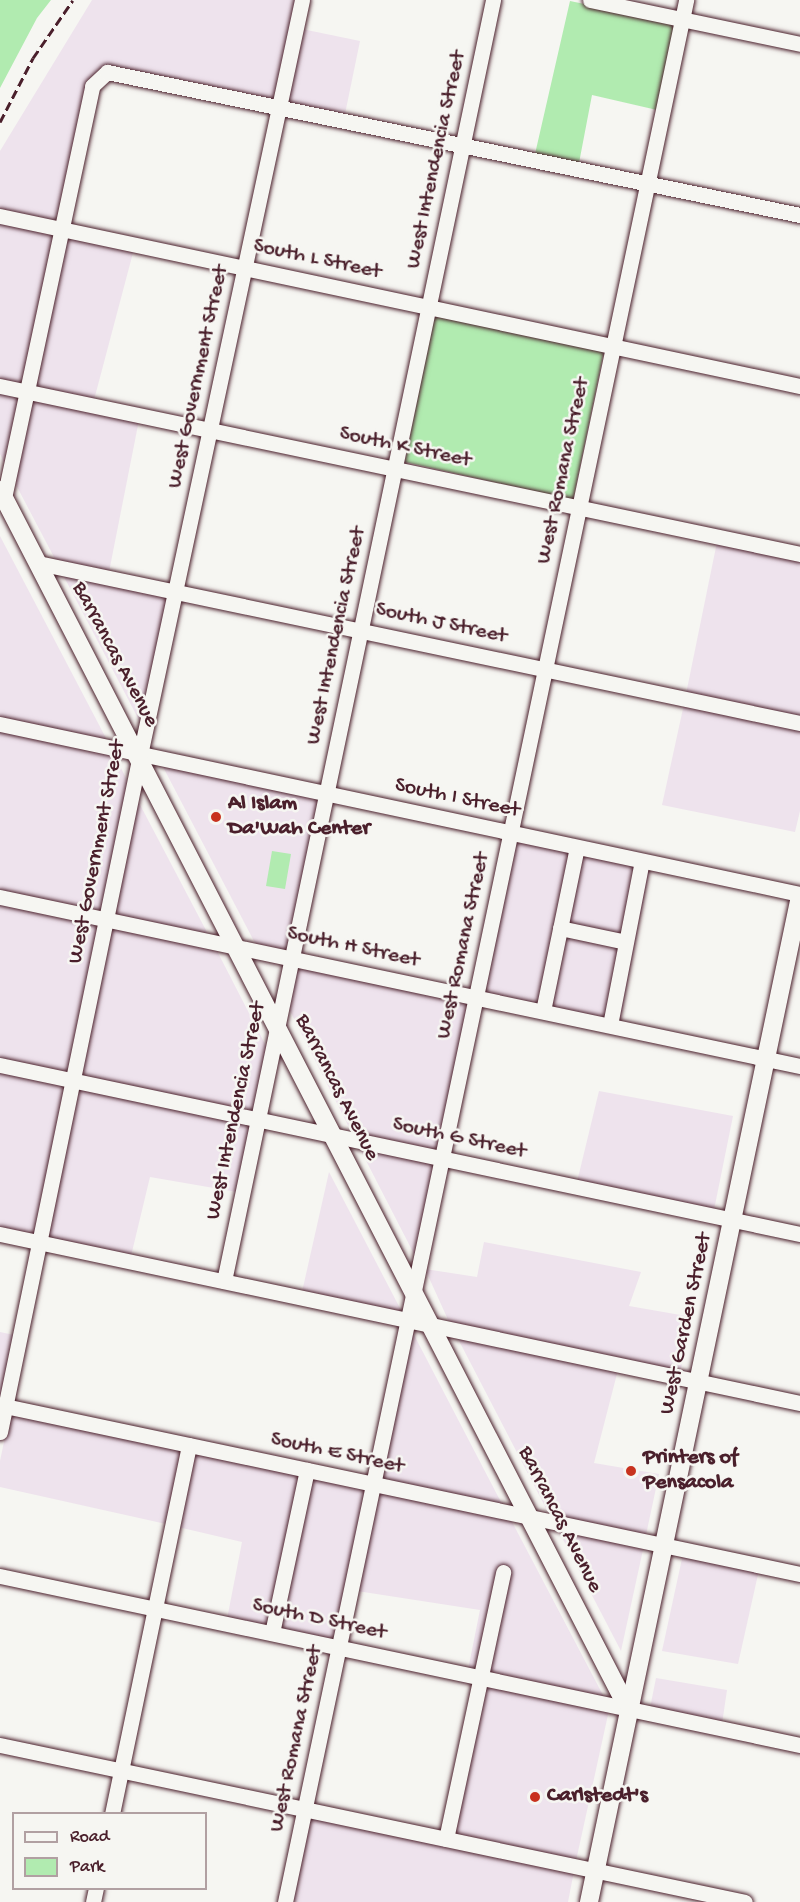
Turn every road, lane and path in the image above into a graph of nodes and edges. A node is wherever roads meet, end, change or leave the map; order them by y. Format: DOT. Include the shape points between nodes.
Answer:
graph roads {
  1 [pos="302,0"];
  2 [pos="494,0"];
  3 [pos="590,0"];
  4 [pos="686,0"];
  5 [pos="682,19"];
  6 [pos="800,44"];
  7 [pos="280,105"];
  8 [pos="463,144"];
  9 [pos="648,183"];
  10 [pos="800,215"];
  11 [pos="0,216"];
  12 [pos="61,229"];
  13 [pos="245,268"];
  14 [pos="429,307"];
  15 [pos="613,347"];
  16 [pos="0,386"];
  17 [pos="800,387"];
  18 [pos="26,391"];
  19 [pos="211,430"];
  20 [pos="395,469"];
  21 [pos="2,494"];
  22 [pos="579,508"];
  23 [pos="800,554"];
  24 [pos="38,563"];
  25 [pos="177,591"];
  26 [pos="361,631"];
  27 [pos="545,669"];
  28 [pos="800,723"];
  29 [pos="0,724"];
  30 [pos="140,755"];
  31 [pos="326,794"];
  32 [pos="510,833"];
  33 [pos="577,847"];
  34 [pos="642,861"];
  35 [pos="800,895"];
  36 [pos="0,897"];
  37 [pos="108,920"];
  38 [pos="560,928"];
  39 [pos="626,942"];
  40 [pos="235,946"];
  41 [pos="292,958"];
  42 [pos="476,997"];
  43 [pos="543,1011"];
  44 [pos="610,1025"];
  45 [pos="277,1028"];
  46 [pos="767,1059"];
  47 [pos="0,1065"];
  48 [pos="800,1066"];
  49 [pos="74,1081"];
  50 [pos="258,1120"];
  51 [pos="334,1136"];
  52 [pos="442,1159"];
  53 [pos="733,1220"];
  54 [pos="0,1234"];
  55 [pos="800,1234"];
  56 [pos="40,1242"];
  57 [pos="224,1281"];
  58 [pos="414,1291"];
  59 [pos="408,1320"];
  60 [pos="432,1325"];
  61 [pos="699,1382"];
  62 [pos="800,1403"];
  63 [pos="3,1406"];
  64 [pos="0,1432"];
  65 [pos="189,1445"];
  66 [pos="307,1470"];
  67 [pos="373,1484"];
  68 [pos="531,1517"];
  69 [pos="665,1545"];
  70 [pos="503,1572"];
  71 [pos="800,1574"];
  72 [pos="0,1576"];
  73 [pos="155,1609"];
  74 [pos="272,1633"];
  75 [pos="339,1648"];
  76 [pos="481,1678"];
  77 [pos="628,1709"];
  78 [pos="0,1745"];
  79 [pos="800,1746"];
  80 [pos="121,1771"];
  81 [pos="305,1809"];
  82 [pos="112,1812"];
  83 [pos="446,1839"];
  84 [pos="596,1870"];
  85 [pos="285,1902"];
  86 [pos="589,1902"];
  87 [pos="746,1902"];
  1 -- 7 [label="street, West Government Street"];
  2 -- 8 [label="street, West Intendencia Street"];
  3 -- 5 [label="street"];
  4 -- 5 [label="street, West Romana Street"];
  5 -- 6 [label="street"];
  5 -- 9 [label="street, West Romana Street"];
  7 -- 8 [label="street"];
  7 -- 12 [label="street" via="113,71 103,73 92,86"];
  7 -- 13 [label="street, West Government Street"];
  8 -- 9 [label="street"];
  8 -- 14 [label="street, West Intendencia Street"];
  9 -- 10 [label="street"];
  9 -- 15 [label="street, West Romana Street"];
  11 -- 12 [label="street, South L Street"];
  12 -- 13 [label="street, South L Street"];
  12 -- 18 [label="street"];
  13 -- 14 [label="street, South L Street"];
  13 -- 19 [label="street, West Government Street"];
  14 -- 15 [label="street, South L Street"];
  14 -- 20 [label="street, West Intendencia Street"];
  15 -- 17 [label="street, South L Street"];
  15 -- 22 [label="street, West Romana Street"];
  16 -- 18 [label="street, South K Street"];
  18 -- 19 [label="street, South K Street"];
  18 -- 21 [label="street"];
  19 -- 20 [label="street, South K Street"];
  19 -- 25 [label="street, West Government Street"];
  20 -- 22 [label="street, South K Street"];
  20 -- 26 [label="street, West Intendencia Street"];
  21 -- 24 [label="main road, Barrancas Avenue"];
  22 -- 23 [label="street, South K Street"];
  22 -- 27 [label="street, West Romana Street"];
  24 -- 25 [label="street, South J Street"];
  24 -- 30 [label="main road, Barrancas Avenue"];
  25 -- 26 [label="street, South J Street"];
  25 -- 30 [label="street, West Government Street"];
  26 -- 27 [label="street, South J Street"];
  26 -- 31 [label="street, West Intendencia Street"];
  27 -- 28 [label="street, South J Street"];
  27 -- 32 [label="street, West Romana Street"];
  29 -- 30 [label="street, South I Street"];
  30 -- 31 [label="street, South I Street"];
  30 -- 37 [label="street, West Government Street"];
  30 -- 40 [label="main road, Barrancas Avenue"];
  31 -- 32 [label="street, South I Street"];
  31 -- 41 [label="street, West Intendencia Street"];
  32 -- 33 [label="street, South I Street"];
  32 -- 42 [label="street, West Romana Street"];
  33 -- 34 [label="street, South I Street"];
  33 -- 38 [label="street"];
  34 -- 35 [label="street, South I Street"];
  34 -- 39 [label="street"];
  35 -- 46 [label="main road, West Garden Street"];
  36 -- 37 [label="street, South H Street"];
  37 -- 40 [label="street, South H Street"];
  37 -- 49 [label="street, West Government Street"];
  38 -- 39 [label="street"];
  38 -- 43 [label="street"];
  39 -- 44 [label="street"];
  40 -- 41 [label="street, South H Street"];
  40 -- 45 [label="main road, Barrancas Avenue"];
  41 -- 42 [label="street, South H Street"];
  41 -- 45 [label="street, West Intendencia Street"];
  42 -- 43 [label="street, South H Street"];
  42 -- 52 [label="street, West Romana Street"];
  43 -- 44 [label="street, South H Street"];
  44 -- 46 [label="street, South H Street"];
  45 -- 50 [label="street, West Intendencia Street"];
  45 -- 51 [label="main road, Barrancas Avenue"];
  46 -- 48 [label="street, South H Street"];
  46 -- 53 [label="main road, West Garden Street"];
  47 -- 49 [label="street, South G Street"];
  49 -- 50 [label="street, South G Street"];
  49 -- 56 [label="street, West Government Street"];
  50 -- 51 [label="street, South G Street"];
  50 -- 57 [label="street, West Intendencia Street"];
  51 -- 52 [label="street, South G Street"];
  51 -- 58 [label="main road, Barrancas Avenue"];
  52 -- 53 [label="street, South G Street"];
  52 -- 58 [label="street, West Romana Street"];
  53 -- 55 [label="street, South G Street"];
  53 -- 61 [label="main road, West Garden Street"];
  54 -- 56 [label="street"];
  56 -- 57 [label="street"];
  56 -- 63 [label="street, West Government Street"];
  57 -- 59 [label="street"];
  58 -- 59 [label="street, West Romana Street"];
  58 -- 60 [label="main road, Barrancas Avenue"];
  59 -- 60 [label="street"];
  59 -- 67 [label="street, West Romana Street"];
  60 -- 61 [label="street"];
  60 -- 68 [label="main road, Barrancas Avenue"];
  61 -- 62 [label="street"];
  61 -- 69 [label="main road, West Garden Street"];
  63 -- 64 [label="street, West Government Street"];
  63 -- 65 [label="street, South E Street"];
  65 -- 66 [label="street, South E Street"];
  65 -- 73 [label="street"];
  66 -- 67 [label="street, South E Street"];
  66 -- 74 [label="street"];
  67 -- 68 [label="street, South E Street"];
  67 -- 75 [label="street, West Romana Street"];
  68 -- 69 [label="street, South E Street"];
  68 -- 77 [label="main road, Barrancas Avenue"];
  69 -- 71 [label="street, South E Street"];
  69 -- 77 [label="main road, West Garden Street"];
  70 -- 76 [label="street"];
  72 -- 73 [label="street, South D Street"];
  73 -- 74 [label="street, South D Street"];
  73 -- 80 [label="street"];
  74 -- 75 [label="street, South D Street"];
  75 -- 76 [label="street, South D Street"];
  75 -- 81 [label="street, West Romana Street"];
  76 -- 77 [label="street, South D Street"];
  76 -- 83 [label="street"];
  77 -- 79 [label="street, South D Street"];
  77 -- 84 [label="main road, West Garden Street"];
  78 -- 80 [label="street"];
  80 -- 81 [label="street"];
  80 -- 82 [label="street"];
  81 -- 83 [label="street"];
  81 -- 85 [label="street, West Romana Street"];
  83 -- 84 [label="street"];
  84 -- 86 [label="main road, West Garden Street"];
  84 -- 87 [label="street"];
}
